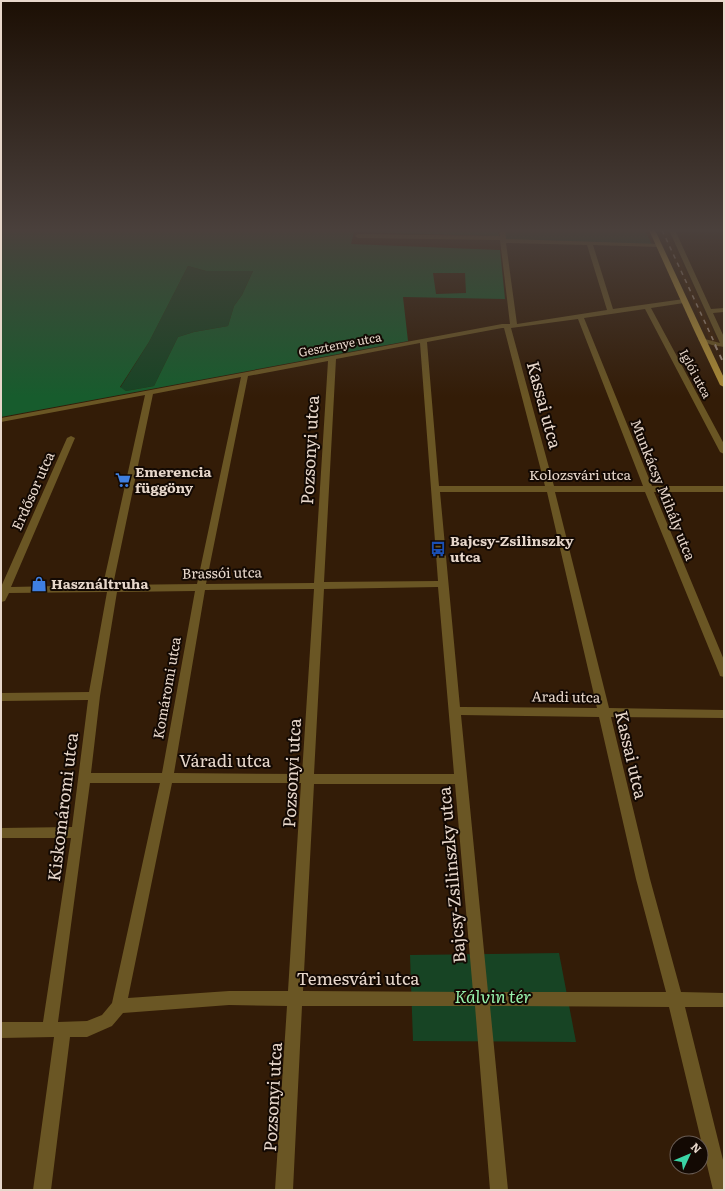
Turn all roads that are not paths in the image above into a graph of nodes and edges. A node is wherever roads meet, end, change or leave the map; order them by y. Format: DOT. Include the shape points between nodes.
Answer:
graph roads {
  1 [pos="507,286"];
  2 [pos="603,286"];
  3 [pos="677,286"];
  4 [pos="698,286"];
  5 [pos="684,301"];
  6 [pos="647,306"];
  7 [pos="611,309"];
  8 [pos="724,310"];
  9 [pos="708,311"];
  10 [pos="580,316"];
  11 [pos="510,327"];
  12 [pos="701,340"];
  13 [pos="423,341"];
  14 [pos="714,344"];
  15 [pos="724,345"];
  16 [pos="706,349"];
  17 [pos="332,359"];
  18 [pos="245,375"];
  19 [pos="724,385"];
  20 [pos="149,392"];
  21 [pos="1,420"];
  22 [pos="71,438"];
  23 [pos="724,452"];
  24 [pos="550,488"];
  25 [pos="648,488"];
  26 [pos="435,489"];
  27 [pos="724,489"];
  28 [pos="443,584"];
  29 [pos="320,586"];
  30 [pos="201,588"];
  31 [pos="110,589"];
  32 [pos="2,593"];
  33 [pos="724,673"];
  34 [pos="94,696"];
  35 [pos="1,697"];
  36 [pos="455,711"];
  37 [pos="604,712"];
  38 [pos="724,714"];
  39 [pos="85,778"];
  40 [pos="167,778"];
  41 [pos="308,778"];
  42 [pos="461,779"];
  43 [pos="78,832"];
  44 [pos="1,833"];
  45 [pos="296,998"];
  46 [pos="482,998"];
  47 [pos="675,999"];
  48 [pos="724,1000"];
  49 [pos="119,1006"];
  50 [pos="1,1030"];
  51 [pos="56,1030"];
  52 [pos="42,1190"];
  53 [pos="284,1190"];
  54 [pos="499,1190"];
  55 [pos="722,1190"];
  1 -- 11 [label="street, Kassai utca"];
  2 -- 7 [label="street"];
  3 -- 5 [label="main road"];
  4 -- 9 [label="street"];
  5 -- 6 [label="street, Gesztenye utca"];
  5 -- 12 [label="main road"];
  6 -- 7 [label="street, Gesztenye utca" via="619,311"];
  6 -- 23 [label="street, Iglói utca"];
  7 -- 10 [label="street, Gesztenye utca"];
  8 -- 9 [label="street"];
  9 -- 15 [label="street"];
  10 -- 11 [label="street, Gesztenye utca"];
  10 -- 25 [label="street, Munkácsy Mihály utca"];
  11 -- 13 [label="street, Gesztenye utca" via="502,326"];
  11 -- 24 [label="street, Kassai utca"];
  12 -- 14 [label="street"];
  12 -- 16 [label="main road"];
  13 -- 17 [label="street, Gesztenye utca"];
  13 -- 26 [label="street, Bajcsy-Zsilinszky utca"];
  14 -- 15 [label="street"];
  14 -- 16 [label="street"];
  16 -- 19 [label="main road"];
  17 -- 18 [label="street, Gesztenye utca"];
  17 -- 29 [label="street, Pozsonyi utca"];
  18 -- 20 [label="street, Gesztenye utca"];
  18 -- 30 [label="street, Komáromi utca"];
  20 -- 21 [label="street, Gesztenye utca"];
  20 -- 31 [label="street, Kiskomáromi utca"];
  22 -- 32 [label="street, Erdősor utca"];
  24 -- 25 [label="street, Kolozsvári utca"];
  24 -- 26 [label="street, Kolozsvári utca"];
  24 -- 37 [label="street, Kassai utca"];
  25 -- 27 [label="street, Kolozsvári utca"];
  25 -- 33 [label="street, Munkácsy Mihály utca"];
  26 -- 28 [label="street, Bajcsy-Zsilinszky utca"];
  28 -- 29 [label="street, Brassói utca"];
  28 -- 36 [label="street, Bajcsy-Zsilinszky utca"];
  29 -- 30 [label="street, Brassói utca"];
  29 -- 41 [label="street, Pozsonyi utca"];
  30 -- 31 [label="street, Brassói utca"];
  30 -- 40 [label="street, Komáromi utca"];
  31 -- 32 [label="street, Brassói utca"];
  31 -- 34 [label="street, Kiskomáromi utca"];
  34 -- 35 [label="street"];
  34 -- 39 [label="street, Kiskomáromi utca"];
  36 -- 37 [label="street, Aradi utca"];
  36 -- 42 [label="street, Bajcsy-Zsilinszky utca"];
  37 -- 38 [label="street, Aradi utca"];
  37 -- 47 [label="street, Kassai utca" via="643,879"];
  39 -- 40 [label="street, Váradi utca"];
  39 -- 43 [label="street, Kiskomáromi utca"];
  40 -- 41 [label="street, Váradi utca"];
  40 -- 49 [label="street, Komáromi utca"];
  41 -- 42 [label="street, Váradi utca"];
  41 -- 45 [label="street, Pozsonyi utca"];
  42 -- 46 [label="street, Bajcsy-Zsilinszky utca"];
  43 -- 44 [label="street"];
  43 -- 51 [label="street, Kiskomáromi utca"];
  45 -- 46 [label="street, Temesvári utca"];
  45 -- 49 [label="street, Temesvári utca" via="229,998"];
  45 -- 53 [label="street, Pozsonyi utca"];
  46 -- 47 [label="street, Temesvári utca"];
  46 -- 54 [label="street, Bajcsy-Zsilinszky utca"];
  47 -- 48 [label="street, Temesvári utca"];
  47 -- 55 [label="street, Kassai utca"];
  49 -- 51 [label="street" via="107,1021 87,1029"];
  50 -- 51 [label="street"];
  51 -- 52 [label="street, Kiskomáromi utca"];
}
